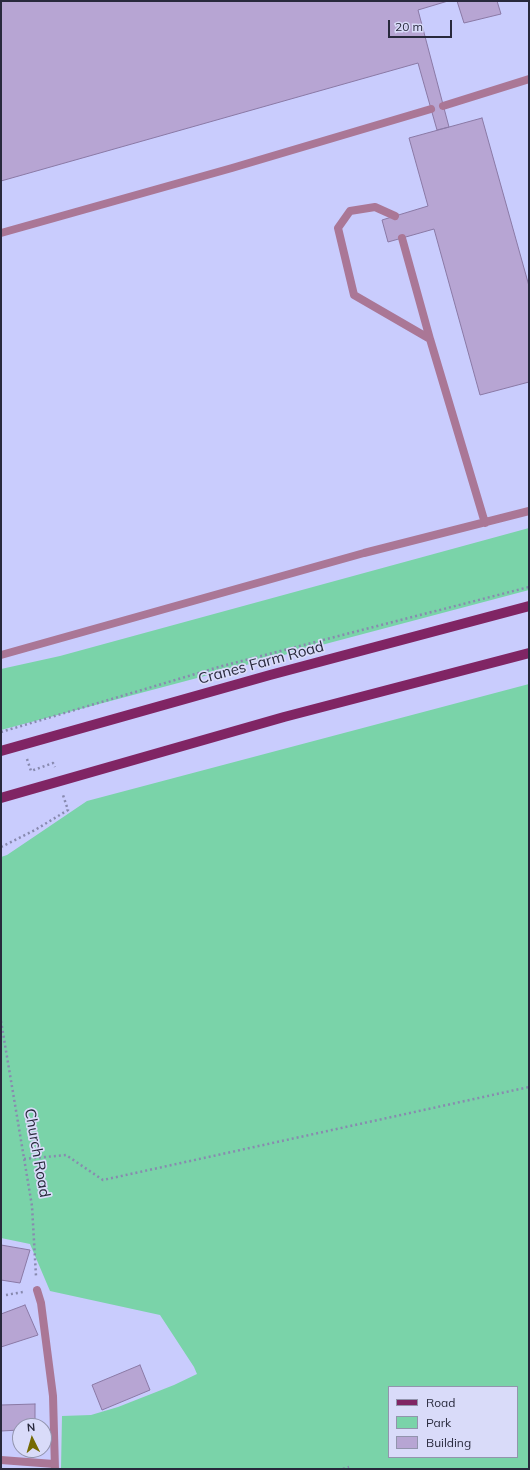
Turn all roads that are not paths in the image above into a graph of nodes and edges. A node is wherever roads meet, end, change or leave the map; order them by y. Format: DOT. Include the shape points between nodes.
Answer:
graph roads {
  1 [pos="529,80"];
  2 [pos="443,106"];
  3 [pos="431,109"];
  4 [pos="395,216"];
  5 [pos="1,233"];
  6 [pos="402,238"];
  7 [pos="430,339"];
  8 [pos="529,510"];
  9 [pos="485,522"];
  10 [pos="529,606"];
  11 [pos="529,653"];
  12 [pos="1,655"];
  13 [pos="1,751"];
  14 [pos="1,798"];
  15 [pos="37,1290"];
  16 [pos="1,1460"];
  17 [pos="55,1467"];
  1 -- 2 [label="street"];
  3 -- 5 [label="street"];
  4 -- 7 [label="street" via="375,207 350,211 338,228 354,295"];
  6 -- 7 [label="street"];
  7 -- 9 [label="street"];
  8 -- 9 [label="street"];
  9 -- 12 [label="street" via="364,553"];
  10 -- 13 [label="main road, Cranes Farm Road" via="270,675"];
  11 -- 14 [label="main road" via="276,720"];
  15 -- 17 [label="street" via="41,1302 53,1396"];
  16 -- 17 [label="street"];
}
